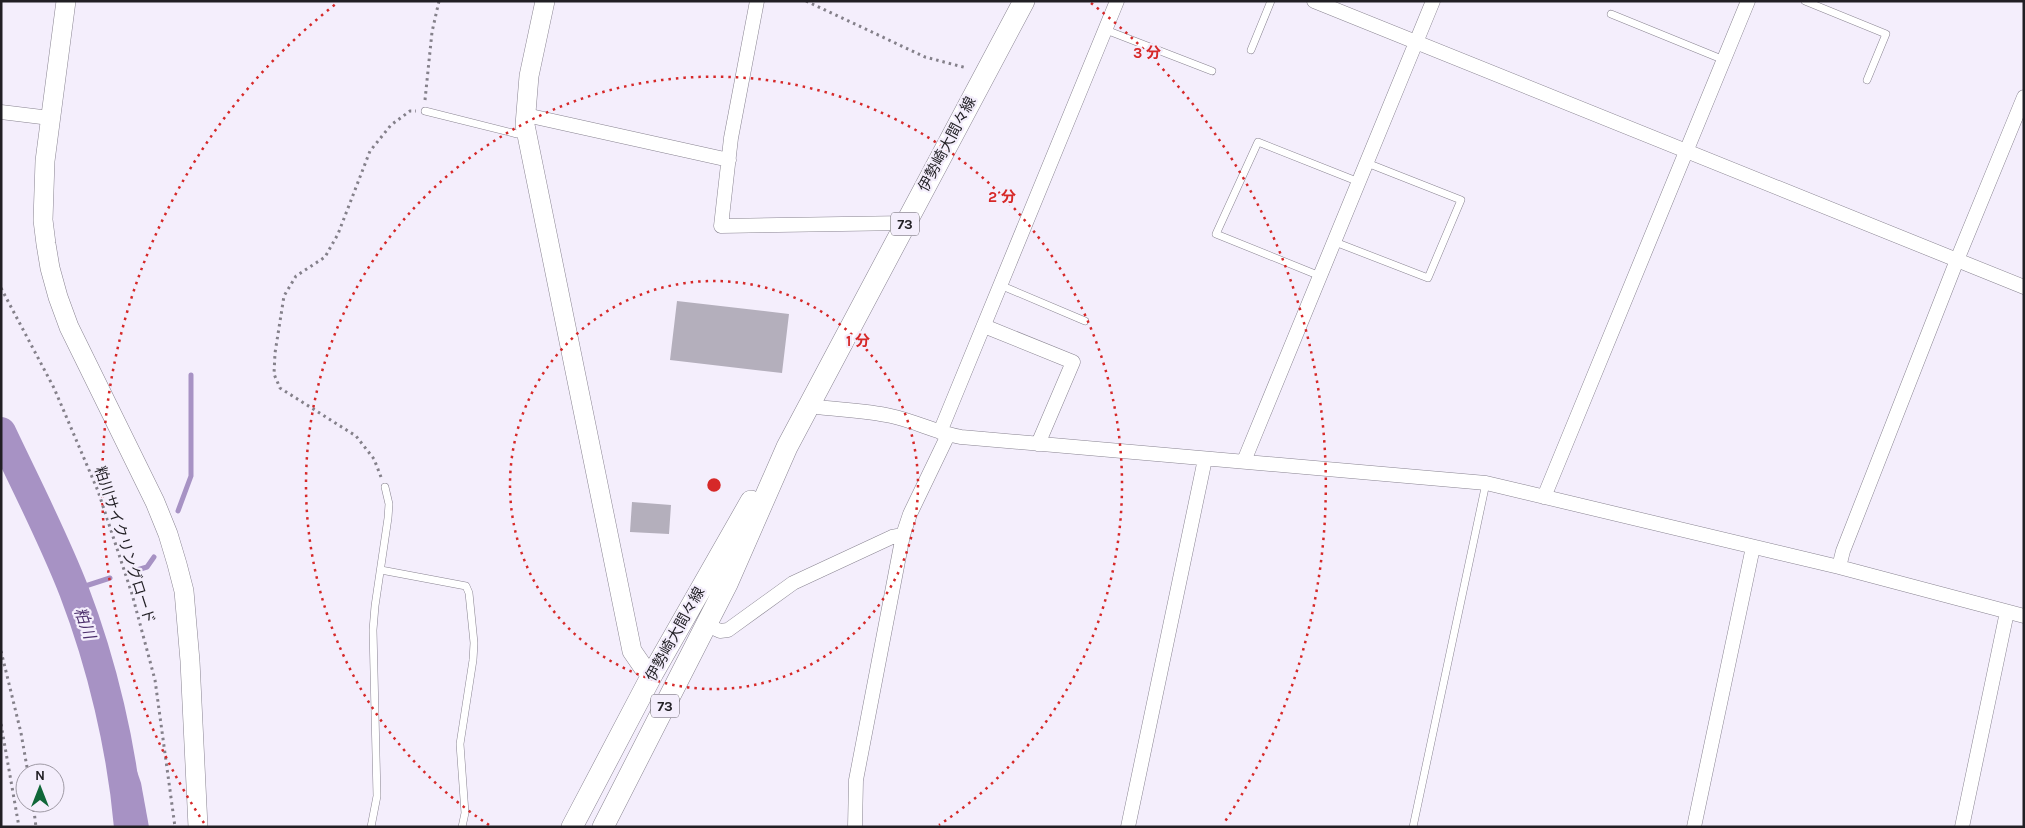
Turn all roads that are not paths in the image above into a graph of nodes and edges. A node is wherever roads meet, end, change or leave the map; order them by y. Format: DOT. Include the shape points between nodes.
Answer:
graph roads {
  1 [pos="66,1"];
  2 [pos="545,1"];
  3 [pos="757,1"];
  4 [pos="1024,1"];
  5 [pos="1117,1"];
  6 [pos="1271,1"];
  7 [pos="1314,1"];
  8 [pos="1433,1"];
  9 [pos="1748,1"];
  10 [pos="1805,1"];
  11 [pos="1612,14"];
  12 [pos="1106,30"];
  13 [pos="1417,42"];
  14 [pos="1251,50"];
  15 [pos="1724,60"];
  16 [pos="1212,71"];
  17 [pos="1867,80"];
  18 [pos="2024,97"];
  19 [pos="1,112"];
  20 [pos="425,112"];
  21 [pos="526,114"];
  22 [pos="50,118"];
  23 [pos="527,133"];
  24 [pos="1688,150"];
  25 [pos="729,160"];
  26 [pos="1367,163"];
  27 [pos="1359,182"];
  28 [pos="906,223"];
  29 [pos="1335,242"];
  30 [pos="1957,260"];
  31 [pos="1320,276"];
  32 [pos="1000,285"];
  33 [pos="2024,287"];
  34 [pos="1085,321"];
  35 [pos="984,326"];
  36 [pos="810,406"];
  37 [pos="944,434"];
  38 [pos="1038,444"];
  39 [pos="788,447"];
  40 [pos="1204,459"];
  41 [pos="1244,461"];
  42 [pos="1486,483"];
  43 [pos="385,487"];
  44 [pos="1544,496"];
  45 [pos="903,535"];
  46 [pos="1753,547"];
  47 [pos="1839,567"];
  48 [pos="381,570"];
  49 [pos="2007,612"];
  50 [pos="2024,616"];
  51 [pos="707,624"];
  52 [pos="653,673"];
  53 [pos="198,827"];
  54 [pos="371,827"];
  55 [pos="462,827"];
  56 [pos="572,827"];
  57 [pos="603,827"];
  58 [pos="855,827"];
  59 [pos="1128,827"];
  60 [pos="1414,827"];
  61 [pos="1694,827"];
  62 [pos="1962,827"];
  1 -- 22 [label="street"];
  2 -- 21 [label="street" via="529,76"];
  3 -- 25 [label="street"];
  4 -- 28 [label="main road, 伊勢崎大間々線 / 73"];
  5 -- 12 [label="street"];
  6 -- 14 [label="lane"];
  7 -- 13 [label="street"];
  8 -- 13 [label="street"];
  9 -- 15 [label="street"];
  10 -- 17 [label="lane" via="1886,34"];
  11 -- 15 [label="lane"];
  12 -- 16 [label="lane"];
  12 -- 32 [label="street"];
  13 -- 24 [label="street"];
  13 -- 26 [label="street"];
  15 -- 24 [label="street"];
  18 -- 30 [label="street"];
  19 -- 22 [label="street"];
  20 -- 23 [label="lane" via="517,134"];
  21 -- 23 [label="street"];
  21 -- 25 [label="street"];
  22 -- 53 [label="street" via="43,220 55,287 70,327 155,502 184,591"];
  23 -- 52 [label="street" via="632,651 642,667"];
  24 -- 30 [label="street"];
  24 -- 44 [label="street"];
  25 -- 28 [label="street" via="721,226"];
  26 -- 27 [label="street"];
  26 -- 29 [label="lane" via="1462,200 1428,278"];
  27 -- 29 [label="street"];
  27 -- 31 [label="lane" via="1258,142 1216,234"];
  28 -- 36 [label="main road, 伊勢崎大間々線 / 73"];
  29 -- 31 [label="street"];
  30 -- 33 [label="street"];
  30 -- 47 [label="street"];
  31 -- 41 [label="street"];
  32 -- 34 [label="lane"];
  32 -- 35 [label="street"];
  35 -- 37 [label="street"];
  35 -- 38 [label="street" via="1073,362"];
  36 -- 37 [label="street" via="892,416"];
  36 -- 39 [label="main road, 伊勢崎大間々線 / 73"];
  37 -- 38 [label="street"];
  37 -- 45 [label="street"];
  38 -- 40 [label="street"];
  39 -- 51 [label="main road, 伊勢崎大間々線 / 73"];
  39 -- 52 [label="main road, 伊勢崎大間々線 / 73" via="759,488"];
  40 -- 41 [label="street"];
  40 -- 59 [label="street"];
  41 -- 42 [label="street"];
  42 -- 44 [label="street"];
  42 -- 60 [label="lane"];
  43 -- 48 [label="lane" via="389,504"];
  44 -- 46 [label="street"];
  45 -- 51 [label="street" via="892,537 792,583 728,630 720,631"];
  45 -- 58 [label="street" via="856,780"];
  46 -- 47 [label="street"];
  46 -- 61 [label="street"];
  47 -- 49 [label="street"];
  48 -- 54 [label="lane" via="373,630 377,796"];
  48 -- 55 [label="lane" via="466,586 469,593 474,660 460,744 465,813"];
  49 -- 50 [label="street"];
  49 -- 62 [label="street"];
  51 -- 57 [label="main road, 伊勢崎大間々線 / 73"];
  52 -- 56 [label="main road, 伊勢崎大間々線 / 73"];
}
